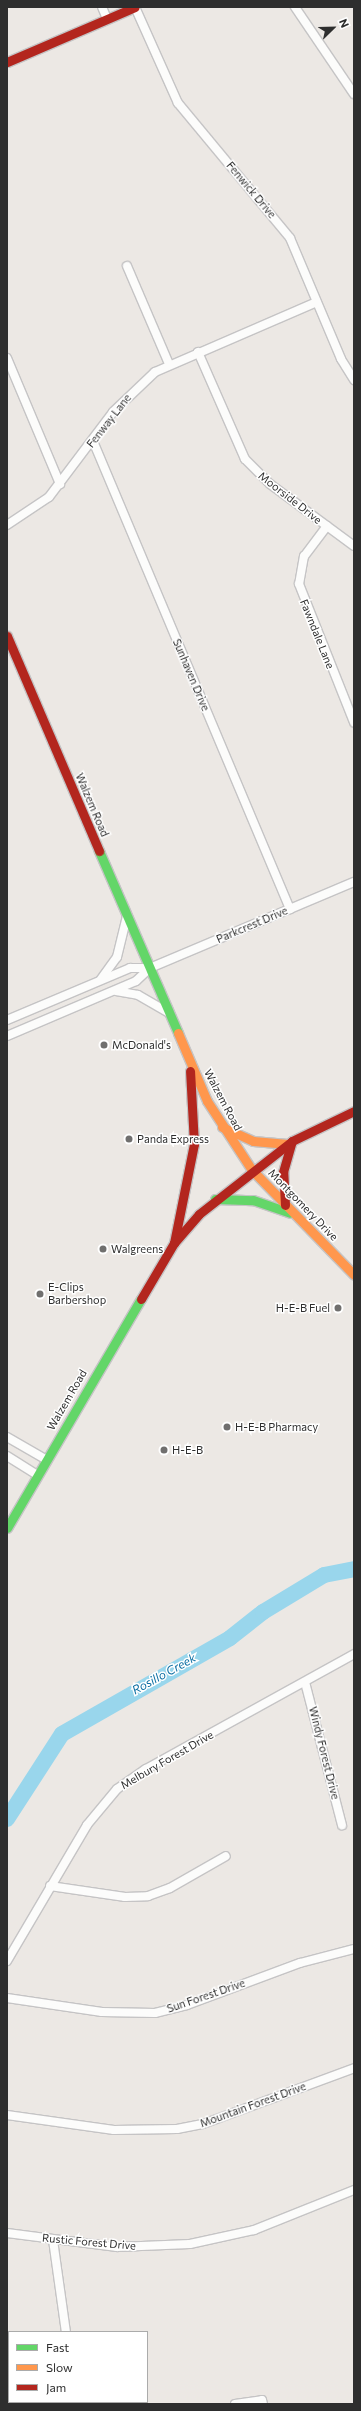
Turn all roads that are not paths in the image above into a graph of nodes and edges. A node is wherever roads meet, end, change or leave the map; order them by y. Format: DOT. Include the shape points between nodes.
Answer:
graph roads {
  1 [pos="102,7"];
  2 [pos="135,7"];
  3 [pos="295,7"];
  4 [pos="107,19"];
  5 [pos="7,62"];
  6 [pos="354,94"];
  7 [pos="127,266"];
  8 [pos="317,302"];
  9 [pos="198,352"];
  10 [pos="7,358"];
  11 [pos="169,364"];
  12 [pos="354,380"];
  13 [pos="93,441"];
  14 [pos="60,484"];
  15 [pos="7,525"];
  16 [pos="327,526"];
  17 [pos="354,546"];
  18 [pos="7,636"];
  19 [pos="354,722"];
  20 [pos="354,882"];
  21 [pos="290,909"];
  22 [pos="127,916"];
  23 [pos="150,968"];
  24 [pos="98,981"];
  25 [pos="113,991"];
  26 [pos="169,1013"];
  27 [pos="7,1020"];
  28 [pos="7,1036"];
  29 [pos="189,1060"];
  30 [pos="354,1111"];
  31 [pos="222,1127"];
  32 [pos="290,1143"];
  33 [pos="252,1170"];
  34 [pos="215,1199"];
  35 [pos="285,1205"];
  36 [pos="294,1214"];
  37 [pos="174,1243"];
  38 [pos="354,1275"];
  39 [pos="7,1437"];
  40 [pos="7,1456"];
  41 [pos="47,1460"];
  42 [pos="38,1475"];
  43 [pos="7,1528"];
  44 [pos="354,1654"];
  45 [pos="305,1682"];
  46 [pos="342,1825"];
  47 [pos="226,1856"];
  48 [pos="50,1886"];
  49 [pos="354,1949"];
  50 [pos="7,1961"];
  51 [pos="7,1998"];
  52 [pos="354,2068"];
  53 [pos="7,2115"];
  54 [pos="354,2190"];
  55 [pos="7,2233"];
  56 [pos="53,2240"];
  57 [pos="66,2331"];
  58 [pos="262,2402"];
  59 [pos="235,2404"];
  1 -- 4 [label="street"];
  2 -- 4 [label="main road"];
  2 -- 8 [label="street, Fenwick Drive" via="178,103 290,238"];
  3 -- 6 [label="street"];
  4 -- 5 [label="main road"];
  7 -- 11 [label="street"];
  8 -- 9 [label="street, Fenway Lane"];
  8 -- 12 [label="street, Fenwick Drive"];
  9 -- 11 [label="street, Fenway Lane"];
  9 -- 16 [label="street, Moorside Drive" via="246,459 261,477"];
  10 -- 14 [label="street"];
  11 -- 13 [label="street, Fenway Lane" via="134,389"];
  13 -- 14 [label="street, Fenway Lane"];
  13 -- 21 [label="street, Sunhaven Drive"];
  14 -- 15 [label="street, Fenway Lane" via="42,504"];
  16 -- 17 [label="street, Moorside Drive"];
  16 -- 19 [label="street, Fawndale Lane" via="304,556 299,584"];
  18 -- 22 [label="main road, Walzem Road"];
  20 -- 21 [label="street, Parkcrest Drive"];
  21 -- 23 [label="street, Parkcrest Drive"];
  22 -- 23 [label="main road, Walzem Road"];
  22 -- 24 [label="street, Parkcrest Drive" via="117,956"];
  23 -- 24 [label="street, Parkcrest Drive" via="130,968"];
  23 -- 25 [label="street, Parkcrest Drive" via="136,981"];
  23 -- 26 [label="main road, Walzem Road"];
  24 -- 27 [label="street, Parkcrest Drive"];
  25 -- 26 [label="street" via="138,995"];
  25 -- 28 [label="street, Parkcrest Drive"];
  26 -- 29 [label="main road, Walzem Road"];
  29 -- 31 [label="main road, Walzem Road"];
  29 -- 37 [label="main road" via="194,1144"];
  30 -- 32 [label="main road"];
  31 -- 32 [label="main road" via="253,1141"];
  31 -- 33 [label="main road, Walzem Road"];
  32 -- 33 [label="main road"];
  32 -- 35 [label="main road" via="283,1172"];
  33 -- 34 [label="main road, Walzem Road"];
  33 -- 35 [label="main road, Montgomery Drive"];
  34 -- 36 [label="main road" via="253,1200"];
  34 -- 37 [label="main road, Walzem Road"];
  35 -- 36 [label="main road, Montgomery Drive"];
  36 -- 38 [label="main road, Montgomery Drive"];
  37 -- 41 [label="main road, Walzem Road"];
  39 -- 41 [label="street"];
  40 -- 42 [label="street"];
  41 -- 42 [label="main road, Walzem Road"];
  42 -- 43 [label="main road, Walzem Road"];
  44 -- 45 [label="street, Melbury Forest Drive"];
  45 -- 46 [label="street, Windy Forest Drive"];
  45 -- 48 [label="street, Melbury Forest Drive" via="146,1769 117,1789 87,1825"];
  47 -- 48 [label="street" via="170,1888 148,1896 125,1897"];
  48 -- 50 [label="street, Melbury Forest Drive"];
  49 -- 51 [label="street, Sun Forest Drive" via="300,1964 187,2005 155,2013 102,2012"];
  52 -- 53 [label="street, Mountain Forest Drive" via="203,2124 177,2129 114,2130"];
  54 -- 56 [label="street, Rustic Forest Drive" via="269,2225 218,2239 148,2247"];
  55 -- 56 [label="street, Rustic Forest Drive"];
  56 -- 57 [label="street"];
  58 -- 59 [label="street"];
}
